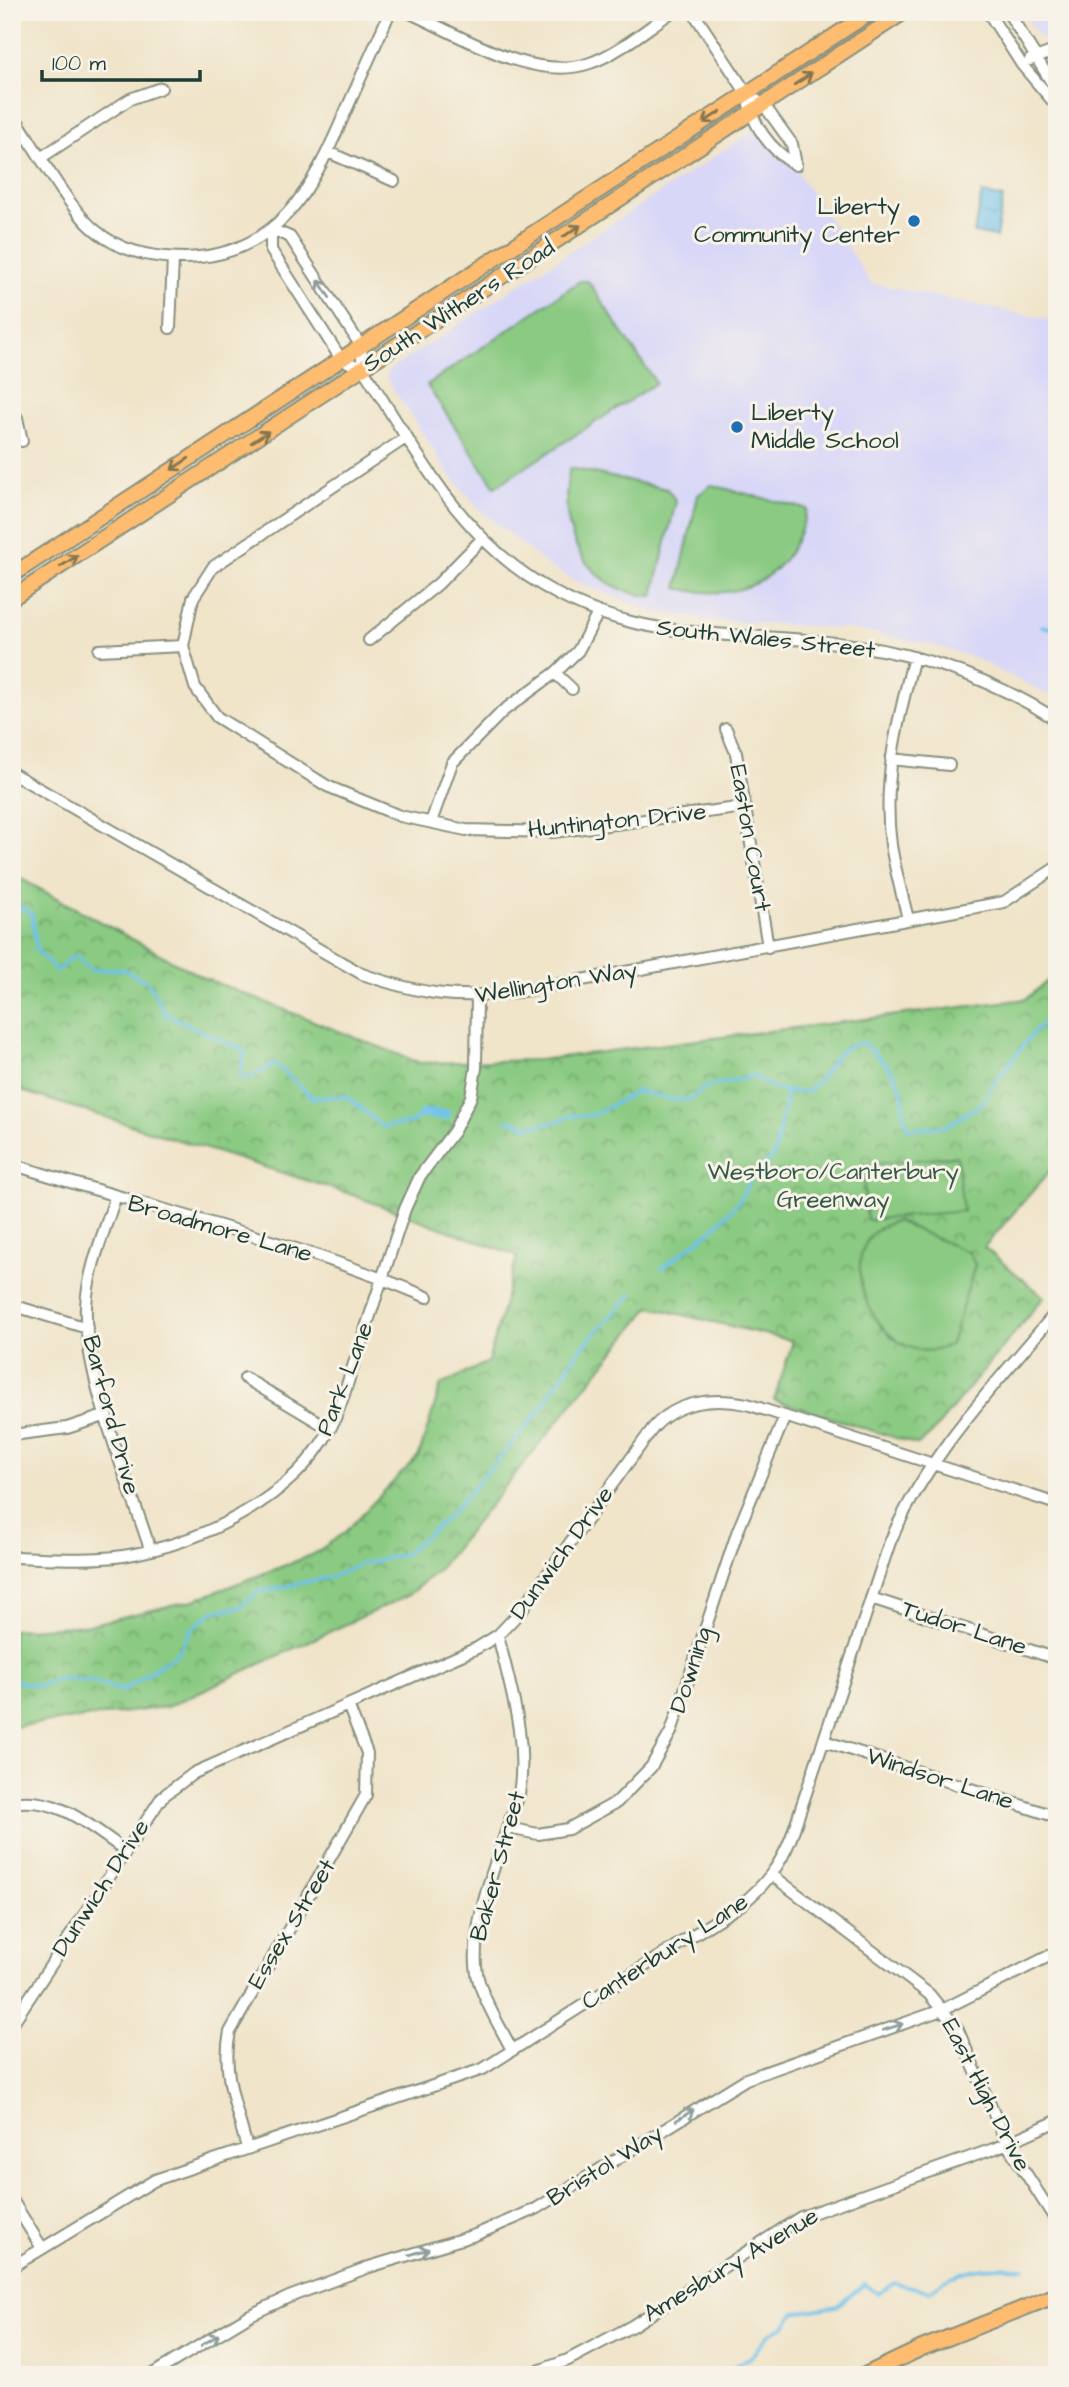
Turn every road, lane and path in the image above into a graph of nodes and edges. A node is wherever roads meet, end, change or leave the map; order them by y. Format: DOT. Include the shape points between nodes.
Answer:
graph roads {
  1 [pos="390,12"];
  2 [pos="408,12"];
  3 [pos="672,12"];
  4 [pos="693,12"];
  5 [pos="871,12"];
  6 [pos="904,12"];
  7 [pos="988,12"];
  8 [pos="1008,12"];
  9 [pos="1057,51"];
  10 [pos="1035,56"];
  11 [pos="1021,65"];
  12 [pos="161,89"];
  13 [pos="1057,91"];
  14 [pos="747,94"];
  15 [pos="764,105"];
  16 [pos="1057,106"];
  17 [pos="12,113"];
  18 [pos="750,114"];
  19 [pos="328,152"];
  20 [pos="42,157"];
  21 [pos="394,181"];
  22 [pos="271,229"];
  23 [pos="173,258"];
  24 [pos="170,328"];
  25 [pos="361,346"];
  26 [pos="341,359"];
  27 [pos="363,369"];
  28 [pos="12,411"];
  29 [pos="407,437"];
  30 [pos="22,441"];
  31 [pos="483,538"];
  32 [pos="12,575"];
  33 [pos="12,598"];
  34 [pos="598,613"];
  35 [pos="369,640"];
  36 [pos="183,646"];
  37 [pos="99,650"];
  38 [pos="914,657"];
  39 [pos="555,673"];
  40 [pos="572,689"];
  41 [pos="1057,720"];
  42 [pos="726,730"];
  43 [pos="891,759"];
  44 [pos="949,765"];
  45 [pos="12,773"];
  46 [pos="745,807"];
  47 [pos="431,822"];
  48 [pos="1057,867"];
  49 [pos="908,919"];
  50 [pos="768,947"];
  51 [pos="477,997"];
  52 [pos="12,1164"];
  53 [pos="115,1198"];
  54 [pos="383,1279"];
  55 [pos="427,1297"];
  56 [pos="12,1305"];
  57 [pos="1057,1311"];
  58 [pos="87,1328"];
  59 [pos="245,1378"];
  60 [pos="107,1415"];
  61 [pos="785,1416"];
  62 [pos="330,1429"];
  63 [pos="12,1435"];
  64 [pos="932,1463"];
  65 [pos="1057,1504"];
  66 [pos="150,1549"];
  67 [pos="12,1557"];
  68 [pos="871,1598"];
  69 [pos="498,1634"];
  70 [pos="1057,1659"];
  71 [pos="348,1705"];
  72 [pos="824,1741"];
  73 [pos="12,1803"];
  74 [pos="1057,1817"];
  75 [pos="508,1828"];
  76 [pos="125,1850"];
  77 [pos="772,1875"];
  78 [pos="1057,1952"];
  79 [pos="942,2010"];
  80 [pos="12,2024"];
  81 [pos="512,2050"];
  82 [pos="1057,2121"];
  83 [pos="1007,2144"];
  84 [pos="247,2148"];
  85 [pos="12,2200"];
  86 [pos="1057,2222"];
  87 [pos="42,2248"];
  88 [pos="12,2267"];
  89 [pos="1057,2295"];
  90 [pos="151,2375"];
  91 [pos="527,2375"];
  92 [pos="866,2375"];
  1 -- 19 [label="street"];
  2 -- 3 [label="street" via="524,63 559,69 607,55"];
  4 -- 14 [label="street"];
  5 -- 14 [label="main road, South Withers Road"];
  15 -- 6 [label="main road, South Withers Road, one-way"];
  7 -- 11 [label="street"];
  8 -- 10 [label="street"];
  9 -- 10 [label="street"];
  10 -- 11 [label="street"];
  10 -- 13 [label="street"];
  11 -- 16 [label="street"];
  12 -- 20 [label="street" via="130,99"];
  14 -- 15 [label="street"];
  14 -- 18 [label="street"];
  14 -- 25 [label="main road, South Withers Road, one-way"];
  15 -- 18 [label="main road, South Withers Road"];
  15 -- 18 [label="street" via="792,144 796,165 778,154"];
  17 -- 20 [label="street"];
  27 -- 18 [label="main road, South Withers Road, one-way"];
  19 -- 21 [label="street"];
  19 -- 22 [label="street" via="300,201"];
  20 -- 23 [label="street" via="99,234 140,253"];
  22 -- 23 [label="street" via="231,249"];
  25 -- 22 [label="street, one-way" via="290,237"];
  22 -- 26 [label="street" via="271,250"];
  23 -- 24 [label="street"];
  25 -- 26 [label="main road, South Withers Road"];
  25 -- 27 [label="street, South Wales Street"];
  26 -- 27 [label="street"];
  26 -- 32 [label="main road, South Withers Road, one-way"];
  27 -- 29 [label="street, South Wales Street"];
  33 -- 27 [label="main road, South Withers Road, one-way"];
  28 -- 30 [label="street"];
  29 -- 31 [label="street, South Wales Street" via="456,509"];
  29 -- 36 [label="street, Huntington Drive" via="213,567 193,598"];
  31 -- 34 [label="street, South Wales Street" via="538,583"];
  31 -- 35 [label="street" via="438,584"];
  34 -- 38 [label="street, South Wales Street" via="661,630 820,641"];
  34 -- 39 [label="street" via="578,651"];
  36 -- 37 [label="street"];
  36 -- 47 [label="street, Huntington Drive" via="195,687 217,717 327,786 400,816"];
  38 -- 41 [label="street, South Wales Street" via="998,686"];
  38 -- 43 [label="street"];
  39 -- 40 [label="street"];
  39 -- 47 [label="street" via="503,712 452,762"];
  42 -- 46 [label="street, Easton Court" via="736,753"];
  43 -- 44 [label="street"];
  43 -- 49 [label="street" via="891,844"];
  45 -- 51 [label="street, Wellington Way" via="362,974 448,997"];
  46 -- 47 [label="street, Huntington Drive" via="553,832 466,830"];
  46 -- 50 [label="street, Easton Court"];
  48 -- 49 [label="street, Wellington Way" via="1004,902"];
  49 -- 50 [label="street, Wellington Way"];
  50 -- 51 [label="street, Wellington Way"];
  51 -- 54 [label="street, Park Lane" via="471,1097 454,1131 420,1176"];
  52 -- 53 [label="street, Broadmore Lane"];
  53 -- 54 [label="street, Broadmore Lane" via="213,1222"];
  53 -- 58 [label="street, Barford Drive" via="92,1270"];
  54 -- 55 [label="street, Broadmore Lane"];
  54 -- 62 [label="street, Park Lane"];
  56 -- 58 [label="street"];
  57 -- 64 [label="street, Canterbury Lane"];
  58 -- 60 [label="street, Barford Drive"];
  59 -- 62 [label="street"];
  60 -- 63 [label="street" via="67,1428"];
  60 -- 66 [label="street, Barford Drive"];
  61 -- 64 [label="street, Dunwich Drive"];
  61 -- 69 [label="street, Dunwich Drive" via="722,1401 686,1405 663,1417 520,1612"];
  61 -- 75 [label="street, Downing" via="737,1533 671,1732 651,1767 617,1802 568,1829 538,1833"];
  62 -- 66 [label="street, Park Lane" via="299,1470 271,1493 212,1527"];
  64 -- 65 [label="street, Dunwich Drive"];
  64 -- 68 [label="street, Canterbury Lane" via="904,1509"];
  66 -- 67 [label="street, Park Lane" via="111,1556"];
  68 -- 70 [label="street, Tudor Lane"];
  68 -- 72 [label="street, Canterbury Lane"];
  69 -- 71 [label="street, Dunwich Drive" via="477,1648"];
  69 -- 75 [label="street, Baker Street" via="523,1749 519,1794"];
  71 -- 76 [label="street, Dunwich Drive" via="182,1780 149,1812"];
  71 -- 84 [label="street, Essex Street" via="367,1753 366,1795 236,2017 228,2039 228,2077"];
  72 -- 74 [label="street, Windsor Lane"];
  72 -- 77 [label="street, Canterbury Lane" via="792,1838"];
  73 -- 76 [label="street" via="56,1805"];
  75 -- 81 [label="street, Baker Street" via="474,1955 479,1982"];
  76 -- 80 [label="street, Dunwich Drive"];
  77 -- 79 [label="street, East High Drive" via="929,1994"];
  77 -- 81 [label="street, Canterbury Lane" via="742,1905"];
  78 -- 79 [label="street, Bristol Way"];
  79 -- 83 [label="street, East High Drive" via="957,2028"];
  90 -- 79 [label="street, Bristol Way, one-way" via="250,2315 289,2297 475,2235 536,2209 746,2079"];
  81 -- 84 [label="street, Canterbury Lane" via="467,2077"];
  82 -- 83 [label="street, Amesbury Avenue"];
  83 -- 86 [label="street, East High Drive"];
  83 -- 91 [label="street, Amesbury Avenue" via="801,2217 632,2326 568,2360"];
  84 -- 87 [label="street, Canterbury Lane" via="155,2180"];
  85 -- 87 [label="street"];
  87 -- 88 [label="street, Canterbury Lane"];
  89 -- 92 [label="main road"];
}
